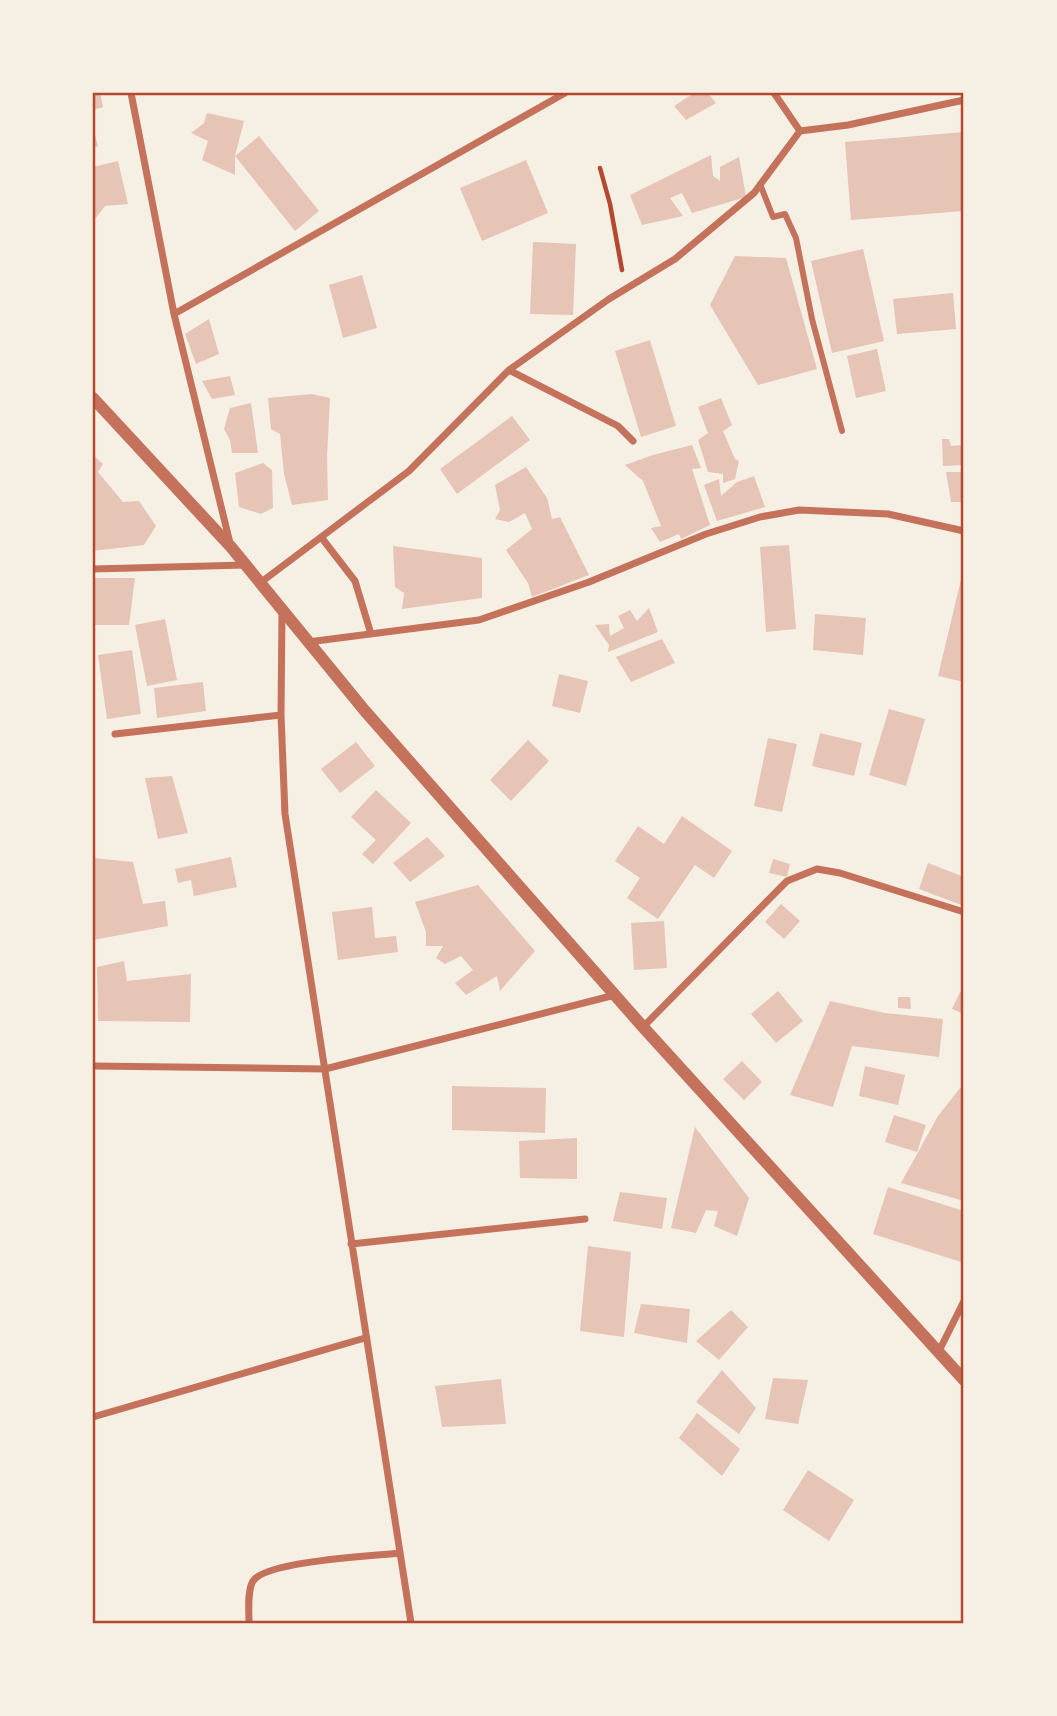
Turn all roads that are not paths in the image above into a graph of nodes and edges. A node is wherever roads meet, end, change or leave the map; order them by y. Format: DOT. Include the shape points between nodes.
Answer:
graph roads {
  1 [pos="131,93"];
  2 [pos="565,93"];
  3 [pos="774,93"];
  4 [pos="964,100"];
  5 [pos="800,131"];
  6 [pos="760,184"];
  7 [pos="174,314"];
  8 [pos="509,370"];
  9 [pos="93,398"];
  10 [pos="842,431"];
  11 [pos="633,441"];
  12 [pos="964,531"];
  13 [pos="321,537"];
  14 [pos="231,547"];
  15 [pos="246,565"];
  16 [pos="93,569"];
  17 [pos="260,583"];
  18 [pos="282,610"];
  19 [pos="371,634"];
  20 [pos="307,642"];
  21 [pos="281,715"];
  22 [pos="114,734"];
  23 [pos="964,912"];
  24 [pos="615,995"];
  25 [pos="643,1027"];
  26 [pos="93,1066"];
  27 [pos="325,1069"];
  28 [pos="585,1219"];
  29 [pos="351,1244"];
  30 [pos="964,1301"];
  31 [pos="365,1338"];
  32 [pos="939,1351"];
  33 [pos="964,1380"];
  34 [pos="93,1417"];
  35 [pos="400,1553"];
  36 [pos="249,1623"];
  37 [pos="411,1623"];
  1 -- 7 [label="street"];
  2 -- 7 [label="street"];
  3 -- 5 [label="street"];
  4 -- 5 [label="street"];
  5 -- 6 [label="street"];
  6 -- 8 [label="street" via="675,259"];
  6 -- 10 [label="street" via="773,217 785,214 796,238"];
  7 -- 14 [label="street"];
  8 -- 11 [label="street" via="618,426"];
  8 -- 13 [label="street" via="409,471"];
  9 -- 14 [label="street"];
  12 -- 19 [label="street" via="888,514 799,510 706,534 480,620"];
  13 -- 17 [label="street"];
  13 -- 19 [label="street" via="355,581"];
  14 -- 15 [label="street"];
  15 -- 16 [label="street"];
  15 -- 17 [label="street"];
  17 -- 18 [label="street"];
  18 -- 20 [label="street"];
  18 -- 21 [label="street"];
  19 -- 20 [label="street"];
  20 -- 24 [label="street"];
  21 -- 22 [label="street"];
  21 -- 27 [label="street" via="285,814"];
  23 -- 25 [label="street" via="817,869 787,881"];
  24 -- 25 [label="street"];
  24 -- 27 [label="street"];
  25 -- 32 [label="street"];
  26 -- 27 [label="street"];
  27 -- 29 [label="street"];
  28 -- 29 [label="street"];
  29 -- 31 [label="street"];
  30 -- 32 [label="street"];
  31 -- 34 [label="street"];
  31 -- 35 [label="street"];
  32 -- 33 [label="street"];
  35 -- 36 [label="street" via="281,1566 259,1574 251,1583"];
  35 -- 37 [label="street"];
}
